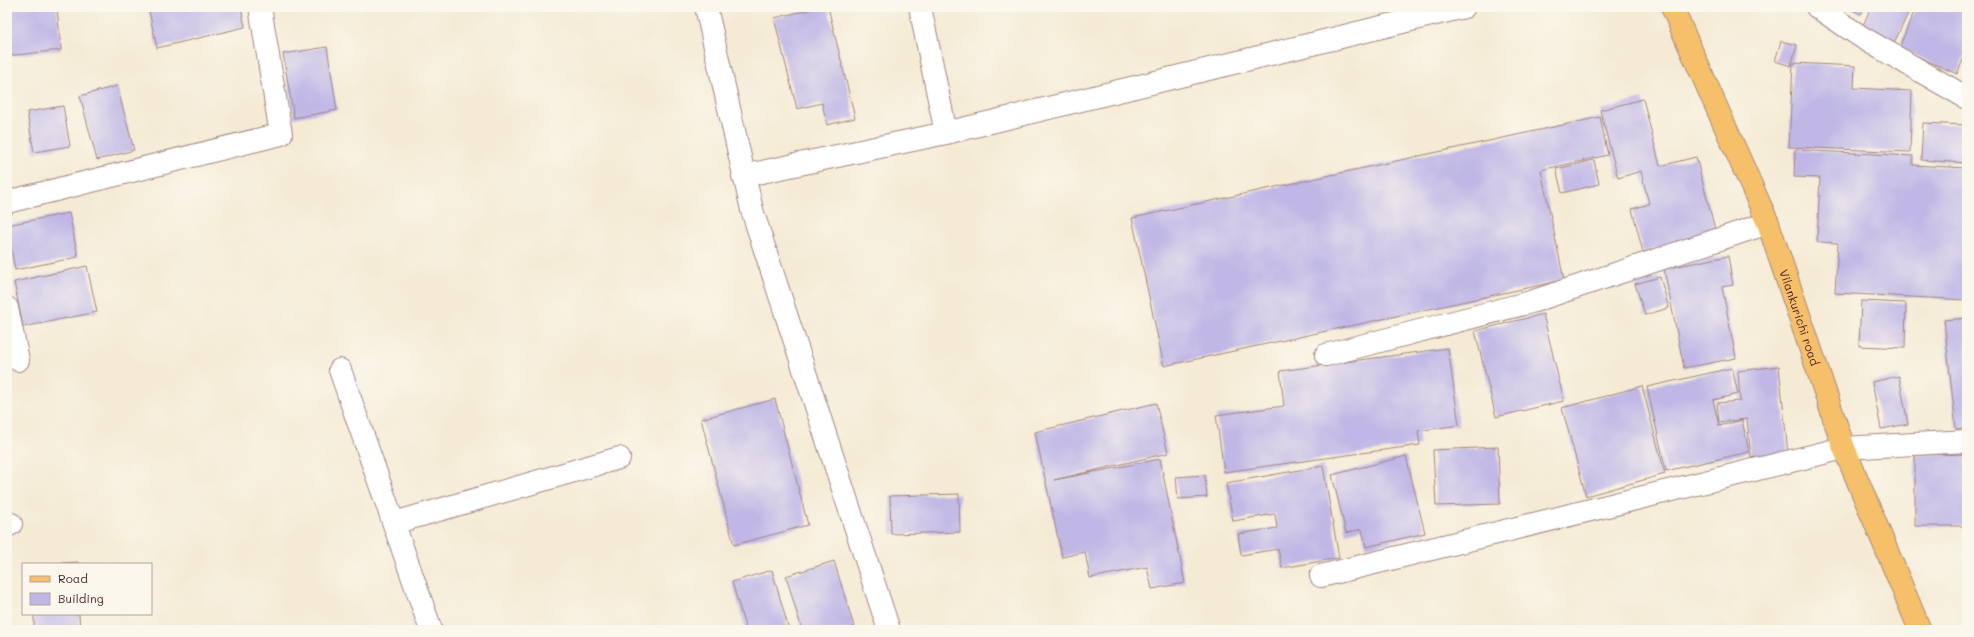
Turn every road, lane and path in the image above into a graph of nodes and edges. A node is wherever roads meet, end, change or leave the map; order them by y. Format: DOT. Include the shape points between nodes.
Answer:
graph roads {
  1 [pos="260,7"];
  2 [pos="706,7"];
  3 [pos="920,7"];
  4 [pos="1464,7"];
  5 [pos="1672,7"];
  6 [pos="1817,7"];
  7 [pos="1389,16"];
  8 [pos="1967,98"];
  9 [pos="946,133"];
  10 [pos="743,176"];
  11 [pos="7,202"];
  12 [pos="1768,223"];
  13 [pos="7,308"];
  14 [pos="1326,355"];
  15 [pos="18,360"];
  16 [pos="340,370"];
  17 [pos="1967,441"];
  18 [pos="1844,448"];
  19 [pos="619,458"];
  20 [pos="394,523"];
  21 [pos="1321,576"];
  22 [pos="431,630"];
  23 [pos="889,630"];
  24 [pos="1920,630"];
  1 -- 11 [label="street" via="281,134"];
  2 -- 10 [label="street"];
  3 -- 9 [label="street"];
  4 -- 7 [label="street"];
  5 -- 12 [label="main road, Vilankurichi road"];
  6 -- 8 [label="street" via="1863,38"];
  7 -- 9 [label="street"];
  9 -- 10 [label="street"];
  10 -- 23 [label="street"];
  12 -- 14 [label="street" via="1530,302"];
  12 -- 18 [label="main road, Vilankurichi road"];
  13 -- 15 [label="street"];
  16 -- 20 [label="street"];
  17 -- 18 [label="street"];
  18 -- 21 [label="street"];
  18 -- 24 [label="main road, Vilankurichi road"];
  19 -- 20 [label="street"];
  20 -- 22 [label="street"];
}
